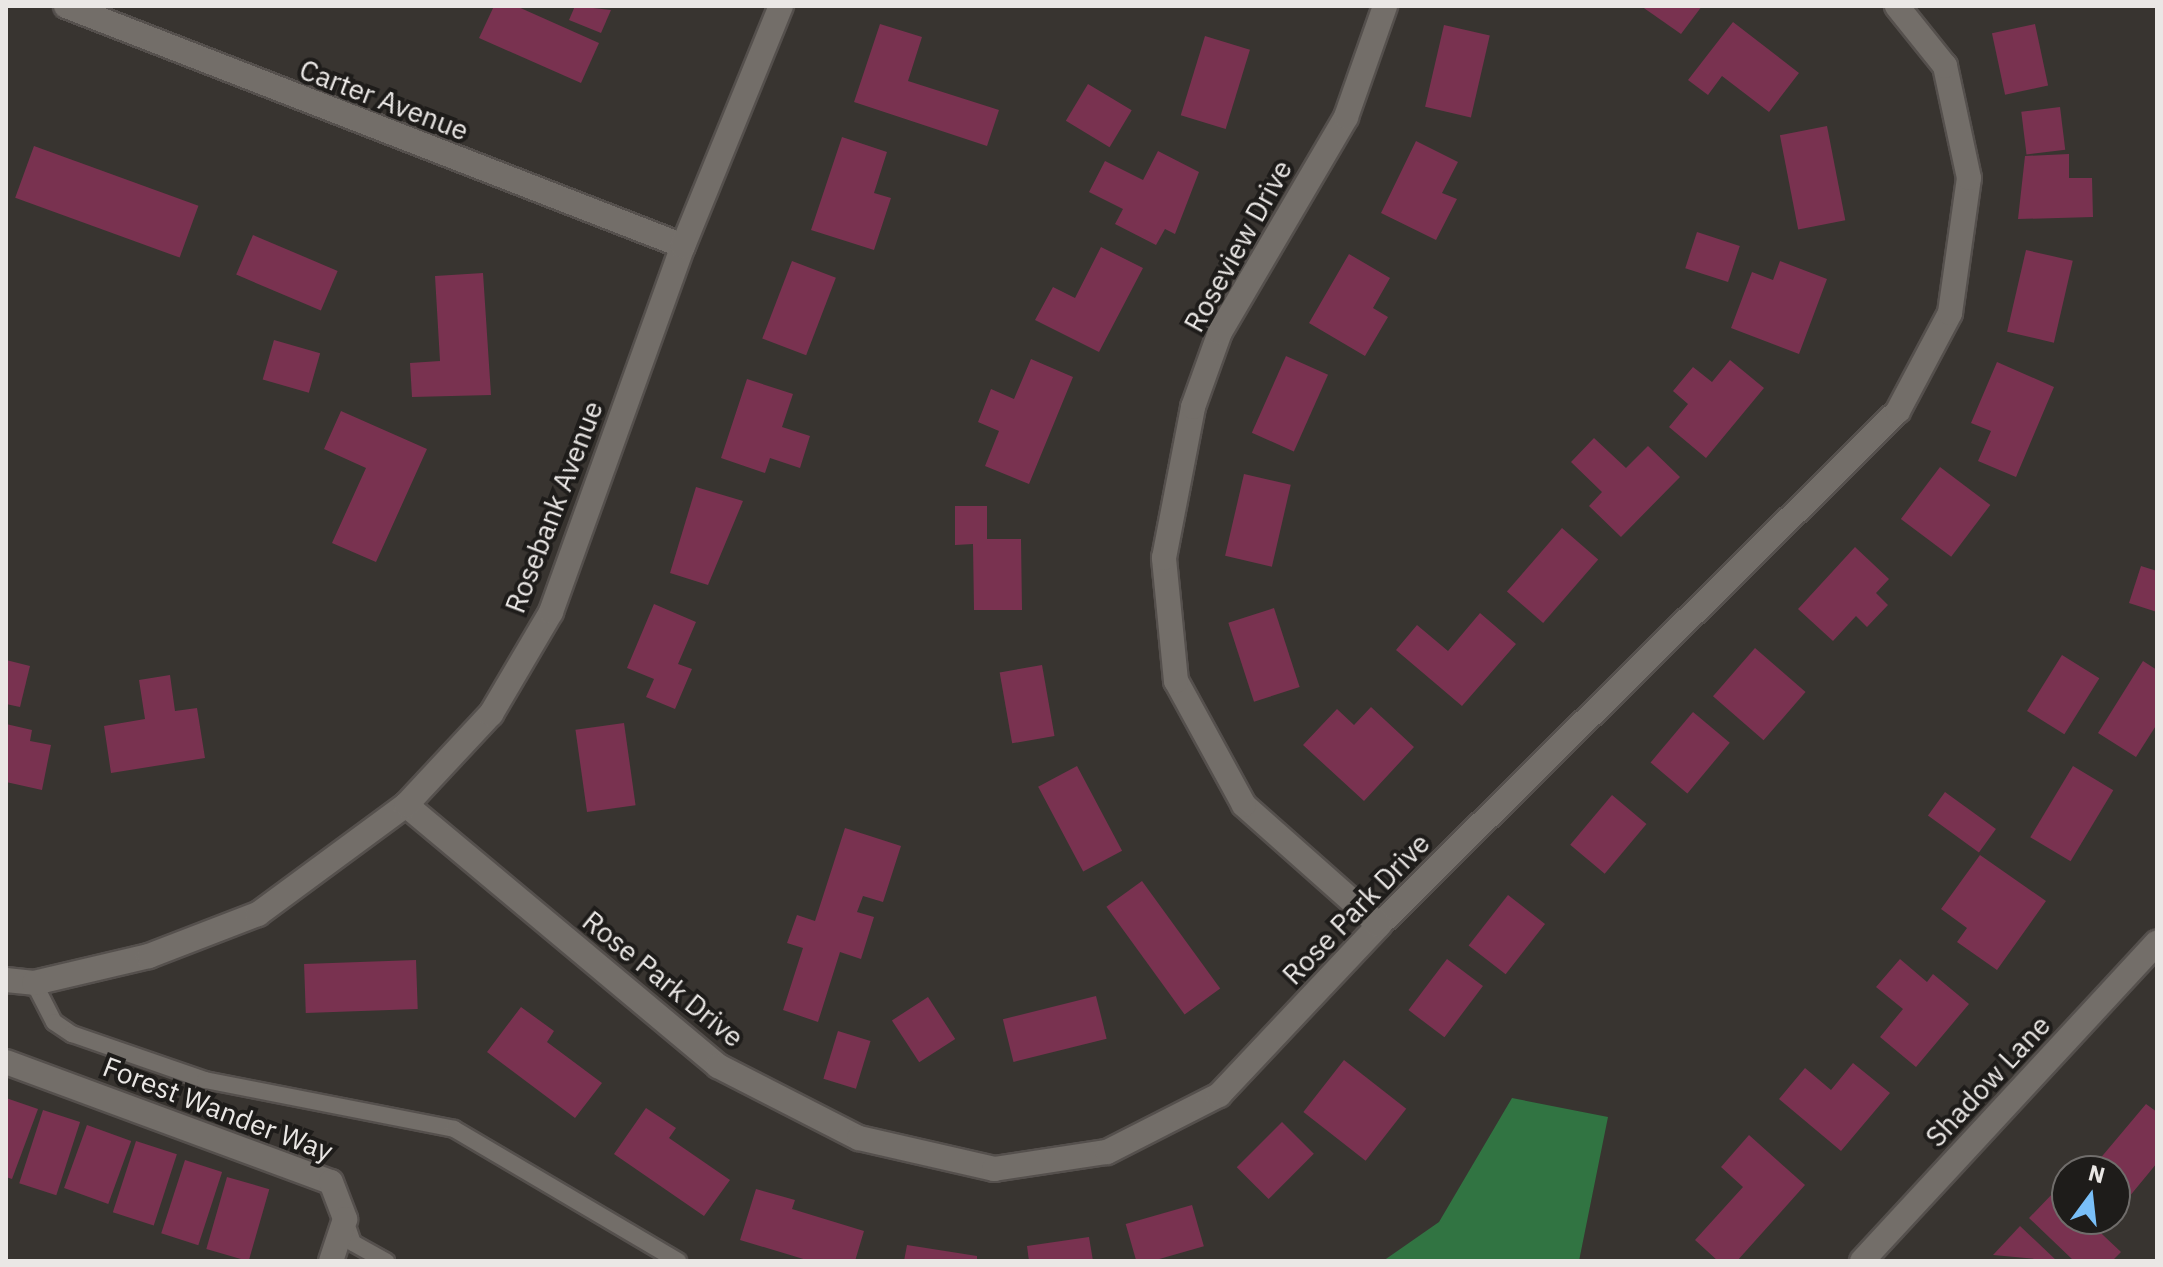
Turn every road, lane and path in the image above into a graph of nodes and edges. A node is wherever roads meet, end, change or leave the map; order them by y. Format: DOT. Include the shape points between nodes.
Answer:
graph roads {
  1 [pos="66,6"];
  2 [pos="781,6"];
  3 [pos="1385,6"];
  4 [pos="1897,6"];
  5 [pos="683,246"];
  6 [pos="406,805"];
  7 [pos="1379,925"];
  8 [pos="2157,942"];
  9 [pos="6,980"];
  10 [pos="34,983"];
  11 [pos="6,1062"];
  12 [pos="345,1219"];
  13 [pos="331,1261"];
  14 [pos="386,1261"];
  15 [pos="678,1261"];
  16 [pos="1862,1261"];
  1 -- 5 [label="street, Carter Avenue"];
  2 -- 5 [label="street, Rosebank Avenue"];
  3 -- 7 [label="street, Roseview Drive" via="1346,117 1220,332 1193,407 1164,558 1176,681 1244,805"];
  4 -- 7 [label="street, Rose Park Drive" via="1945,66 1969,178 1950,313 1898,411"];
  5 -- 6 [label="street, Rosebank Avenue" via="551,612 491,714"];
  6 -- 7 [label="street, Rose Park Drive" via="718,1066 859,1138 994,1169 1107,1152 1219,1095"];
  6 -- 10 [label="street, Rosebank Avenue" via="258,914 149,956"];
  8 -- 16 [label="street, Shadow Lane"];
  9 -- 10 [label="street, Rosebank Avenue"];
  10 -- 15 [label="lane" via="54,1022 72,1034 205,1080 454,1129"];
  11 -- 12 [label="street, Forest Wander Way" via="331,1182"];
  12 -- 13 [label="street"];
  12 -- 14 [label="lane" via="353,1243"];
}
